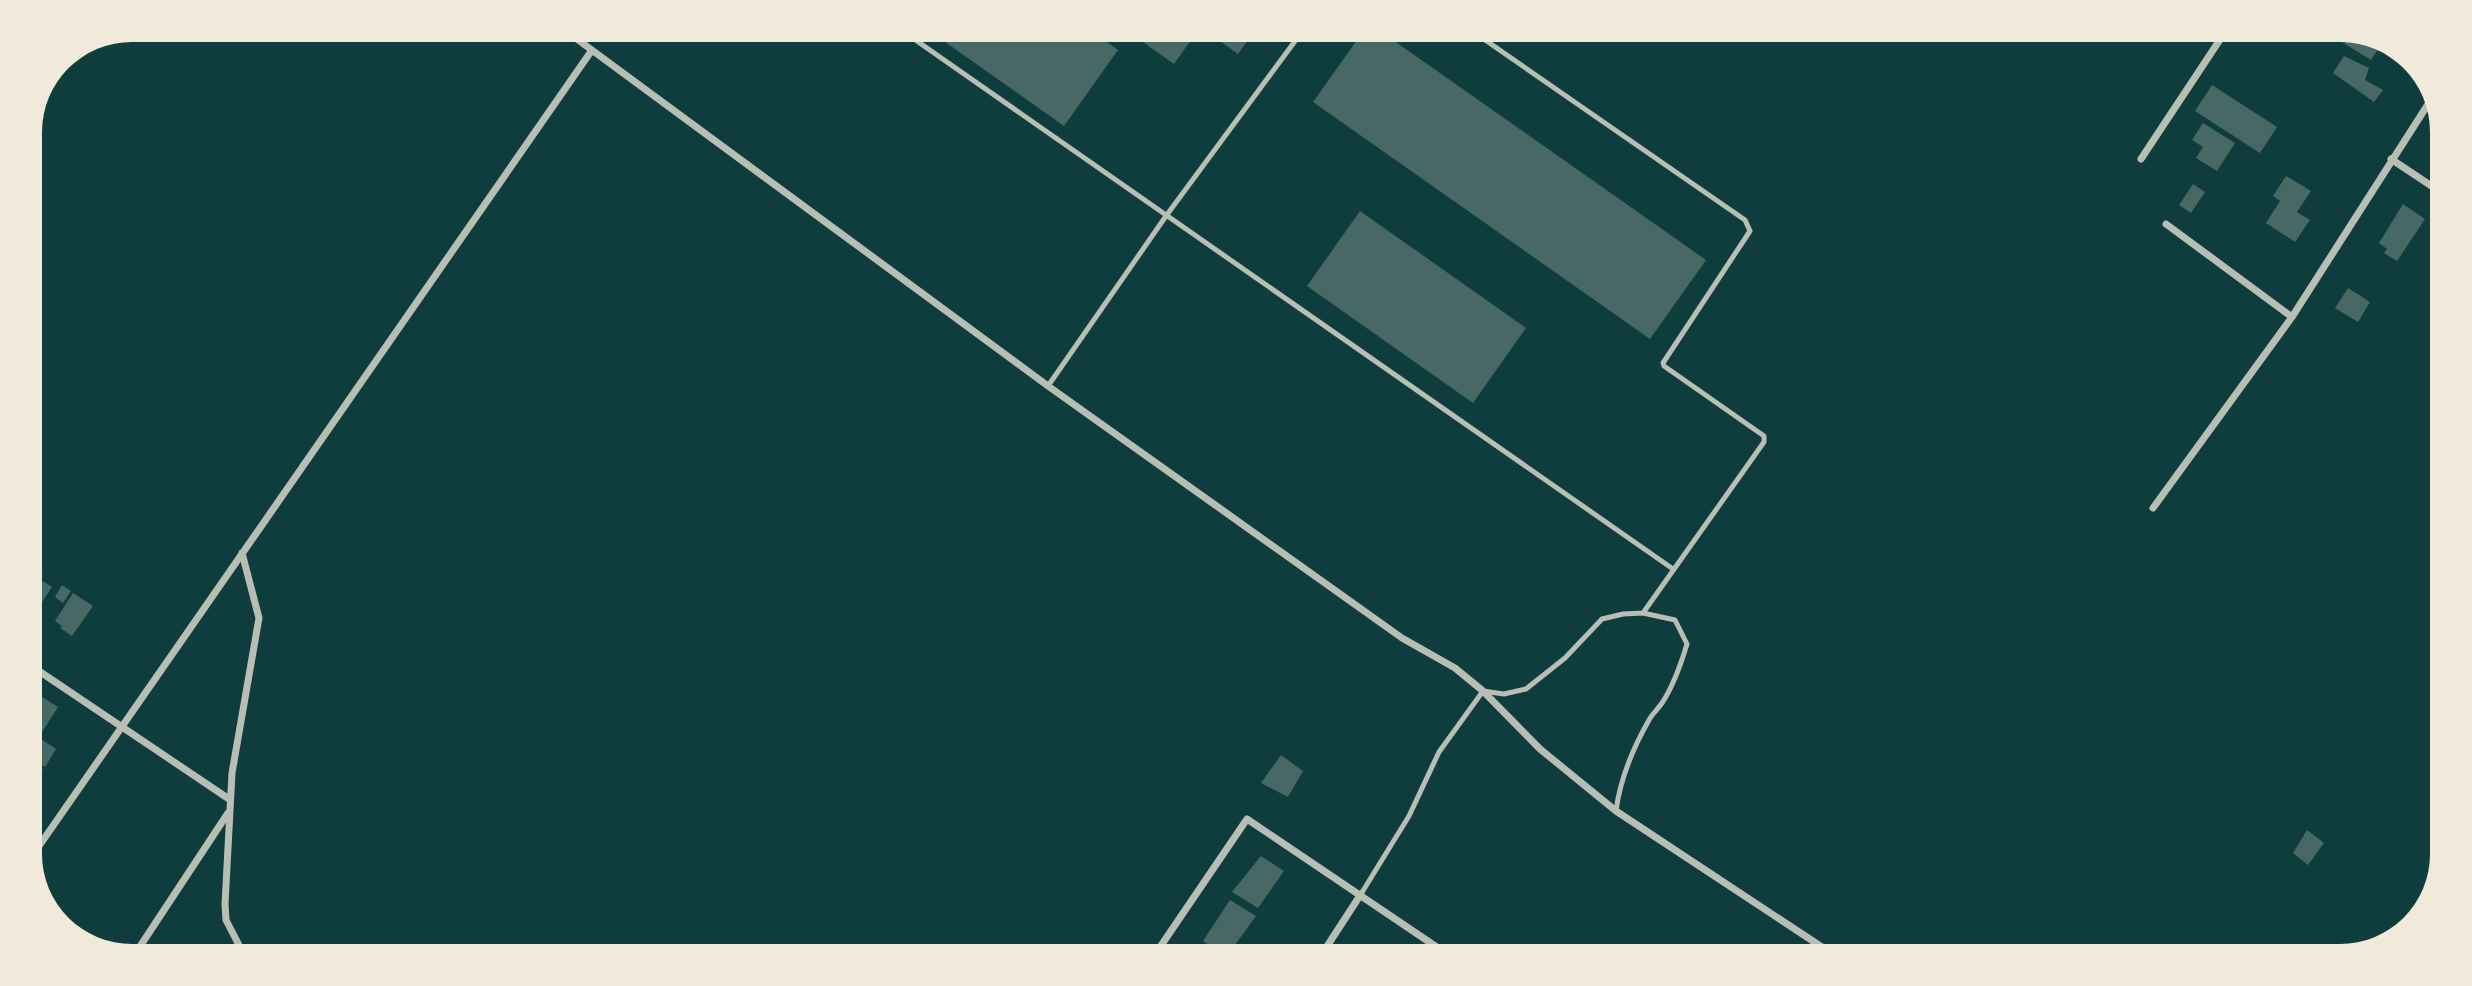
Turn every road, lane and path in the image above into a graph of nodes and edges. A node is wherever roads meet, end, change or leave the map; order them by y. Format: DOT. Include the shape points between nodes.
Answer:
graph roads {
  1 [pos="581,42"];
  2 [pos="918,42"];
  3 [pos="1294,42"];
  4 [pos="1488,42"];
  5 [pos="2218,42"];
  6 [pos="592,50"];
  7 [pos="2426,107"];
  8 [pos="2141,159"];
  9 [pos="2391,159"];
  10 [pos="2430,185"];
  11 [pos="1166,216"];
  12 [pos="2166,224"];
  13 [pos="2292,317"];
  14 [pos="1048,386"];
  15 [pos="2153,508"];
  16 [pos="242,553"];
  17 [pos="1673,569"];
  18 [pos="1643,613"];
  19 [pos="42,673"];
  20 [pos="1483,691"];
  21 [pos="122,727"];
  22 [pos="229,799"];
  23 [pos="1616,811"];
  24 [pos="228,813"];
  25 [pos="42,842"];
  26 [pos="1361,894"];
  27 [pos="142,944"];
  28 [pos="238,944"];
  29 [pos="1162,944"];
  30 [pos="1328,944"];
  31 [pos="1433,944"];
  32 [pos="1816,944"];
  1 -- 6 [label="street"];
  2 -- 11 [label="lane"];
  3 -- 11 [label="lane"];
  4 -- 17 [label="lane" via="1749,225 1750,231 1663,363 1763,436 1763,442"];
  5 -- 8 [label="street"];
  6 -- 14 [label="street"];
  6 -- 16 [label="street"];
  7 -- 9 [label="street"];
  9 -- 10 [label="street"];
  9 -- 13 [label="street"];
  11 -- 14 [label="lane"];
  11 -- 17 [label="lane"];
  12 -- 13 [label="street"];
  13 -- 15 [label="street"];
  14 -- 20 [label="street"];
  16 -- 21 [label="street"];
  16 -- 22 [label="street" via="259,618"];
  17 -- 18 [label="lane"];
  18 -- 20 [label="lane" via="1602,619 1527,689 1504,694"];
  18 -- 23 [label="lane" via="1675,620 1687,643 1663,702 1649,719 1632,756"];
  19 -- 21 [label="street"];
  20 -- 23 [label="street" via="1540,749"];
  20 -- 26 [label="lane" via="1439,752 1409,816"];
  21 -- 22 [label="street"];
  21 -- 25 [label="street"];
  22 -- 24 [label="street"];
  23 -- 32 [label="street"];
  24 -- 27 [label="street"];
  24 -- 28 [label="street" via="226,920"];
  26 -- 29 [label="street" via="1247,819"];
  26 -- 30 [label="street"];
  26 -- 31 [label="street"];
}
